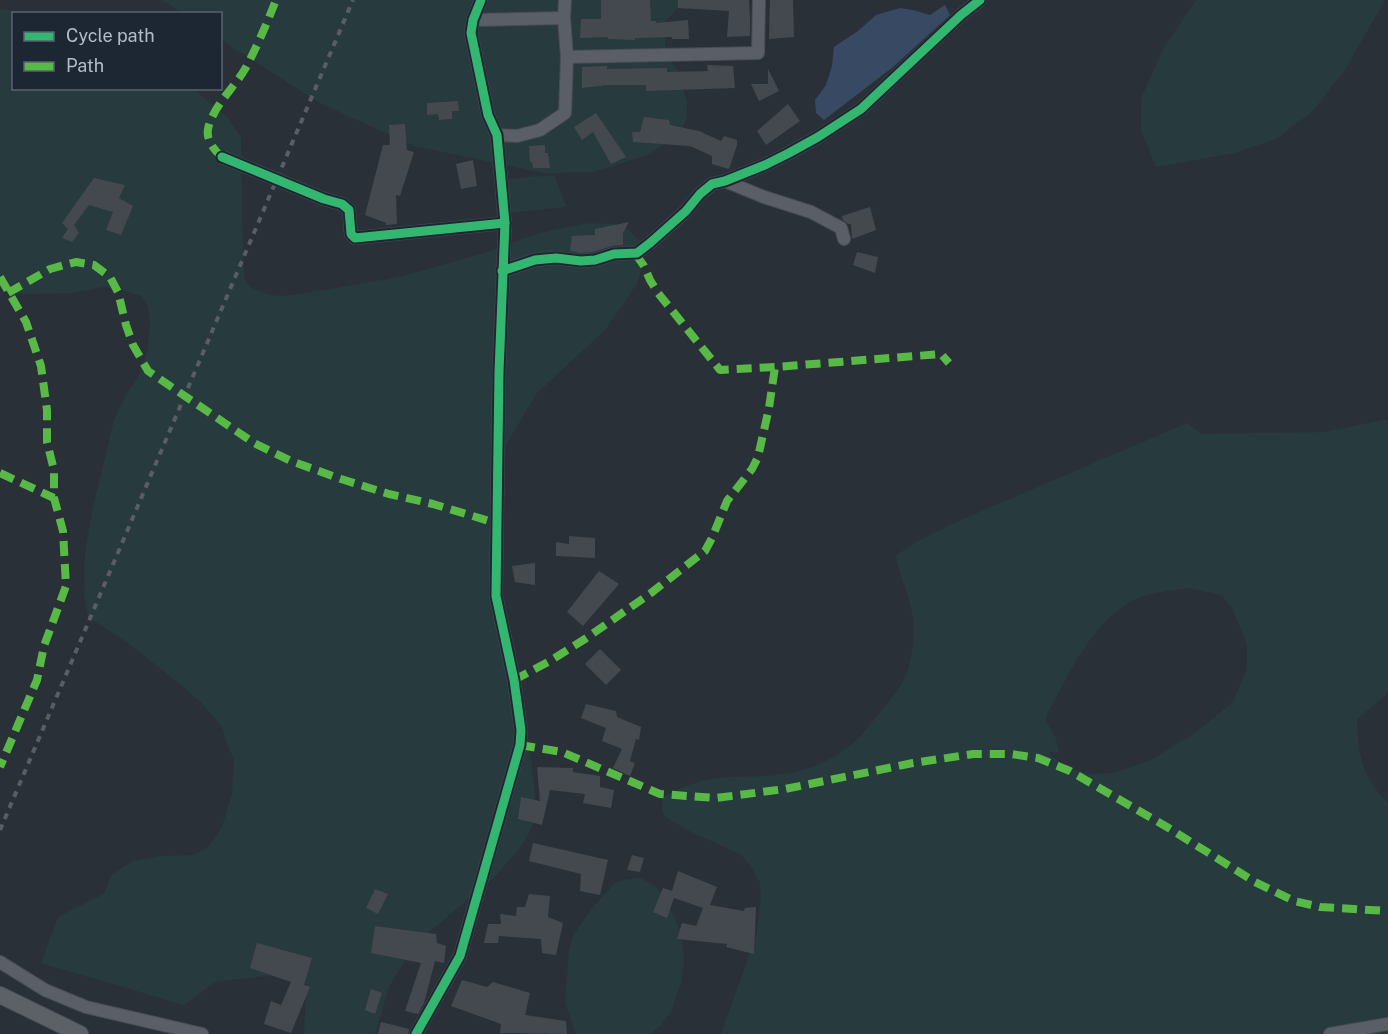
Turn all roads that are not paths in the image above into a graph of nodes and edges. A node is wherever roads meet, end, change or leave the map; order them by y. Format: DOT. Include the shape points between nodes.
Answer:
graph roads {
  1 [pos="481,0"];
  2 [pos="565,0"];
  3 [pos="759,0"];
  4 [pos="980,0"];
  5 [pos="564,18"];
  6 [pos="473,20"];
  7 [pos="567,57"];
  8 [pos="497,135"];
  9 [pos="222,157"];
  10 [pos="725,181"];
  11 [pos="504,223"];
  12 [pos="844,239"];
  13 [pos="502,272"];
  14 [pos="0,962"];
  15 [pos="0,995"];
  16 [pos="1388,1024"];
  17 [pos="80,1034"];
  18 [pos="202,1034"];
  19 [pos="416,1034"];
  20 [pos="1330,1034"];
  1 -- 6 [label="street"];
  2 -- 5 [label="street"];
  3 -- 7 [label="street" via="758,53"];
  4 -- 10 [label="street" via="861,109 789,153"];
  5 -- 6 [label="street"];
  5 -- 7 [label="street"];
  6 -- 8 [label="street" via="471,33 488,115"];
  7 -- 8 [label="street" via="565,113 540,130 517,136"];
  8 -- 11 [label="street"];
  9 -- 11 [label="street, bridge" via="342,204 349,210 351,234 355,238"];
  10 -- 12 [label="street" via="811,212 841,228"];
  10 -- 13 [label="street" via="712,184 637,253 581,261 535,260"];
  11 -- 13 [label="street"];
  13 -- 19 [label="street" via="496,596 514,680 520,745 460,956"];
  14 -- 18 [label="street" via="45,990 86,1007"];
  15 -- 17 [label="main road"];
  16 -- 20 [label="street"];
}
